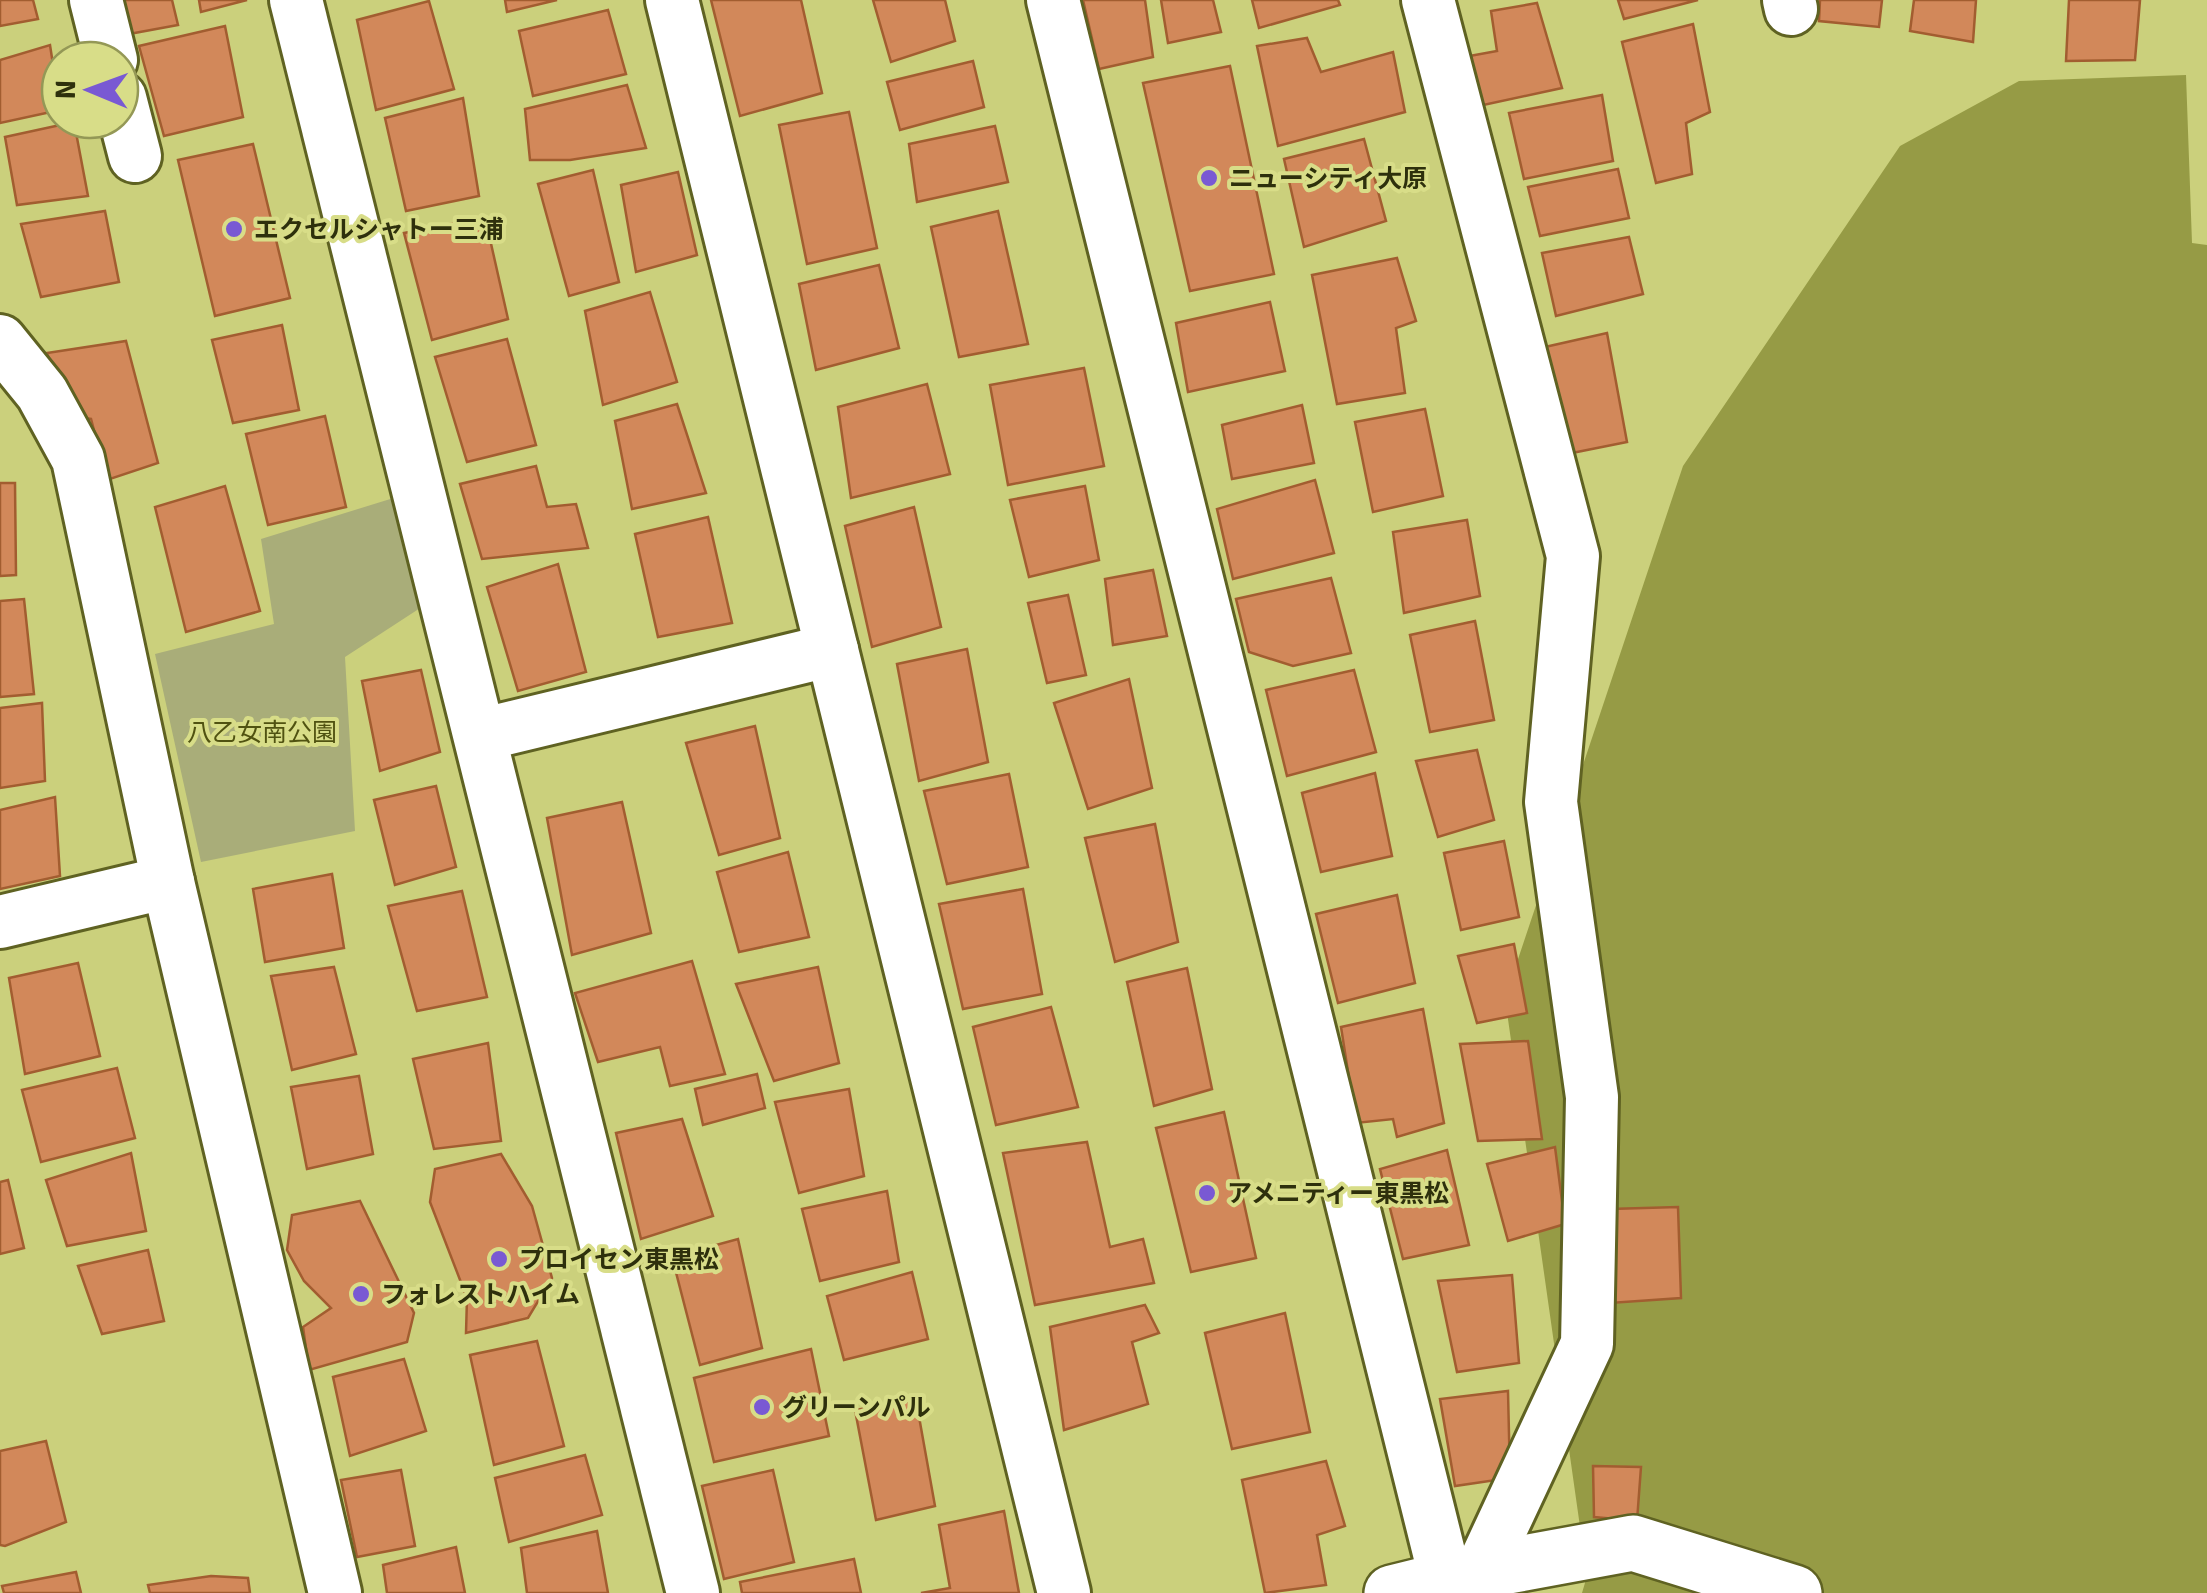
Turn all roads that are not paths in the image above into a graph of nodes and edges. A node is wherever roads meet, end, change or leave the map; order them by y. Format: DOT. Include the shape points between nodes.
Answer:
graph roads {
  1 [pos="96,0"];
  2 [pos="296,0"];
  3 [pos="672,0"];
  4 [pos="1053,0"];
  5 [pos="1428,0"];
  6 [pos="105,40"];
  7 [pos="130,140"];
  8 [pos="134,156"];
  9 [pos="0,341"];
  10 [pos="832,650"];
  11 [pos="480,735"];
  12 [pos="168,882"];
  13 [pos="0,922"];
  14 [pos="1459,1581"];
  15 [pos="335,1593"];
  16 [pos="693,1593"];
  17 [pos="1064,1593"];
  18 [pos="1392,1593"];
  19 [pos="1794,1593"];
  1 -- 6 [label="street"];
  2 -- 11 [label="street"];
  3 -- 10 [label="street"];
  4 -- 14 [label="street"];
  5 -- 14 [label="street" via="1573,556 1551,802 1592,1097 1588,1344"];
  7 -- 8 [label="street"];
  9 -- 12 [label="street" via="42,393 78,459"];
  10 -- 11 [label="street"];
  10 -- 17 [label="street"];
  11 -- 16 [label="street"];
  12 -- 13 [label="street"];
  12 -- 15 [label="street"];
  14 -- 18 [label="street"];
  14 -- 19 [label="street" via="1633,1542"];
}
